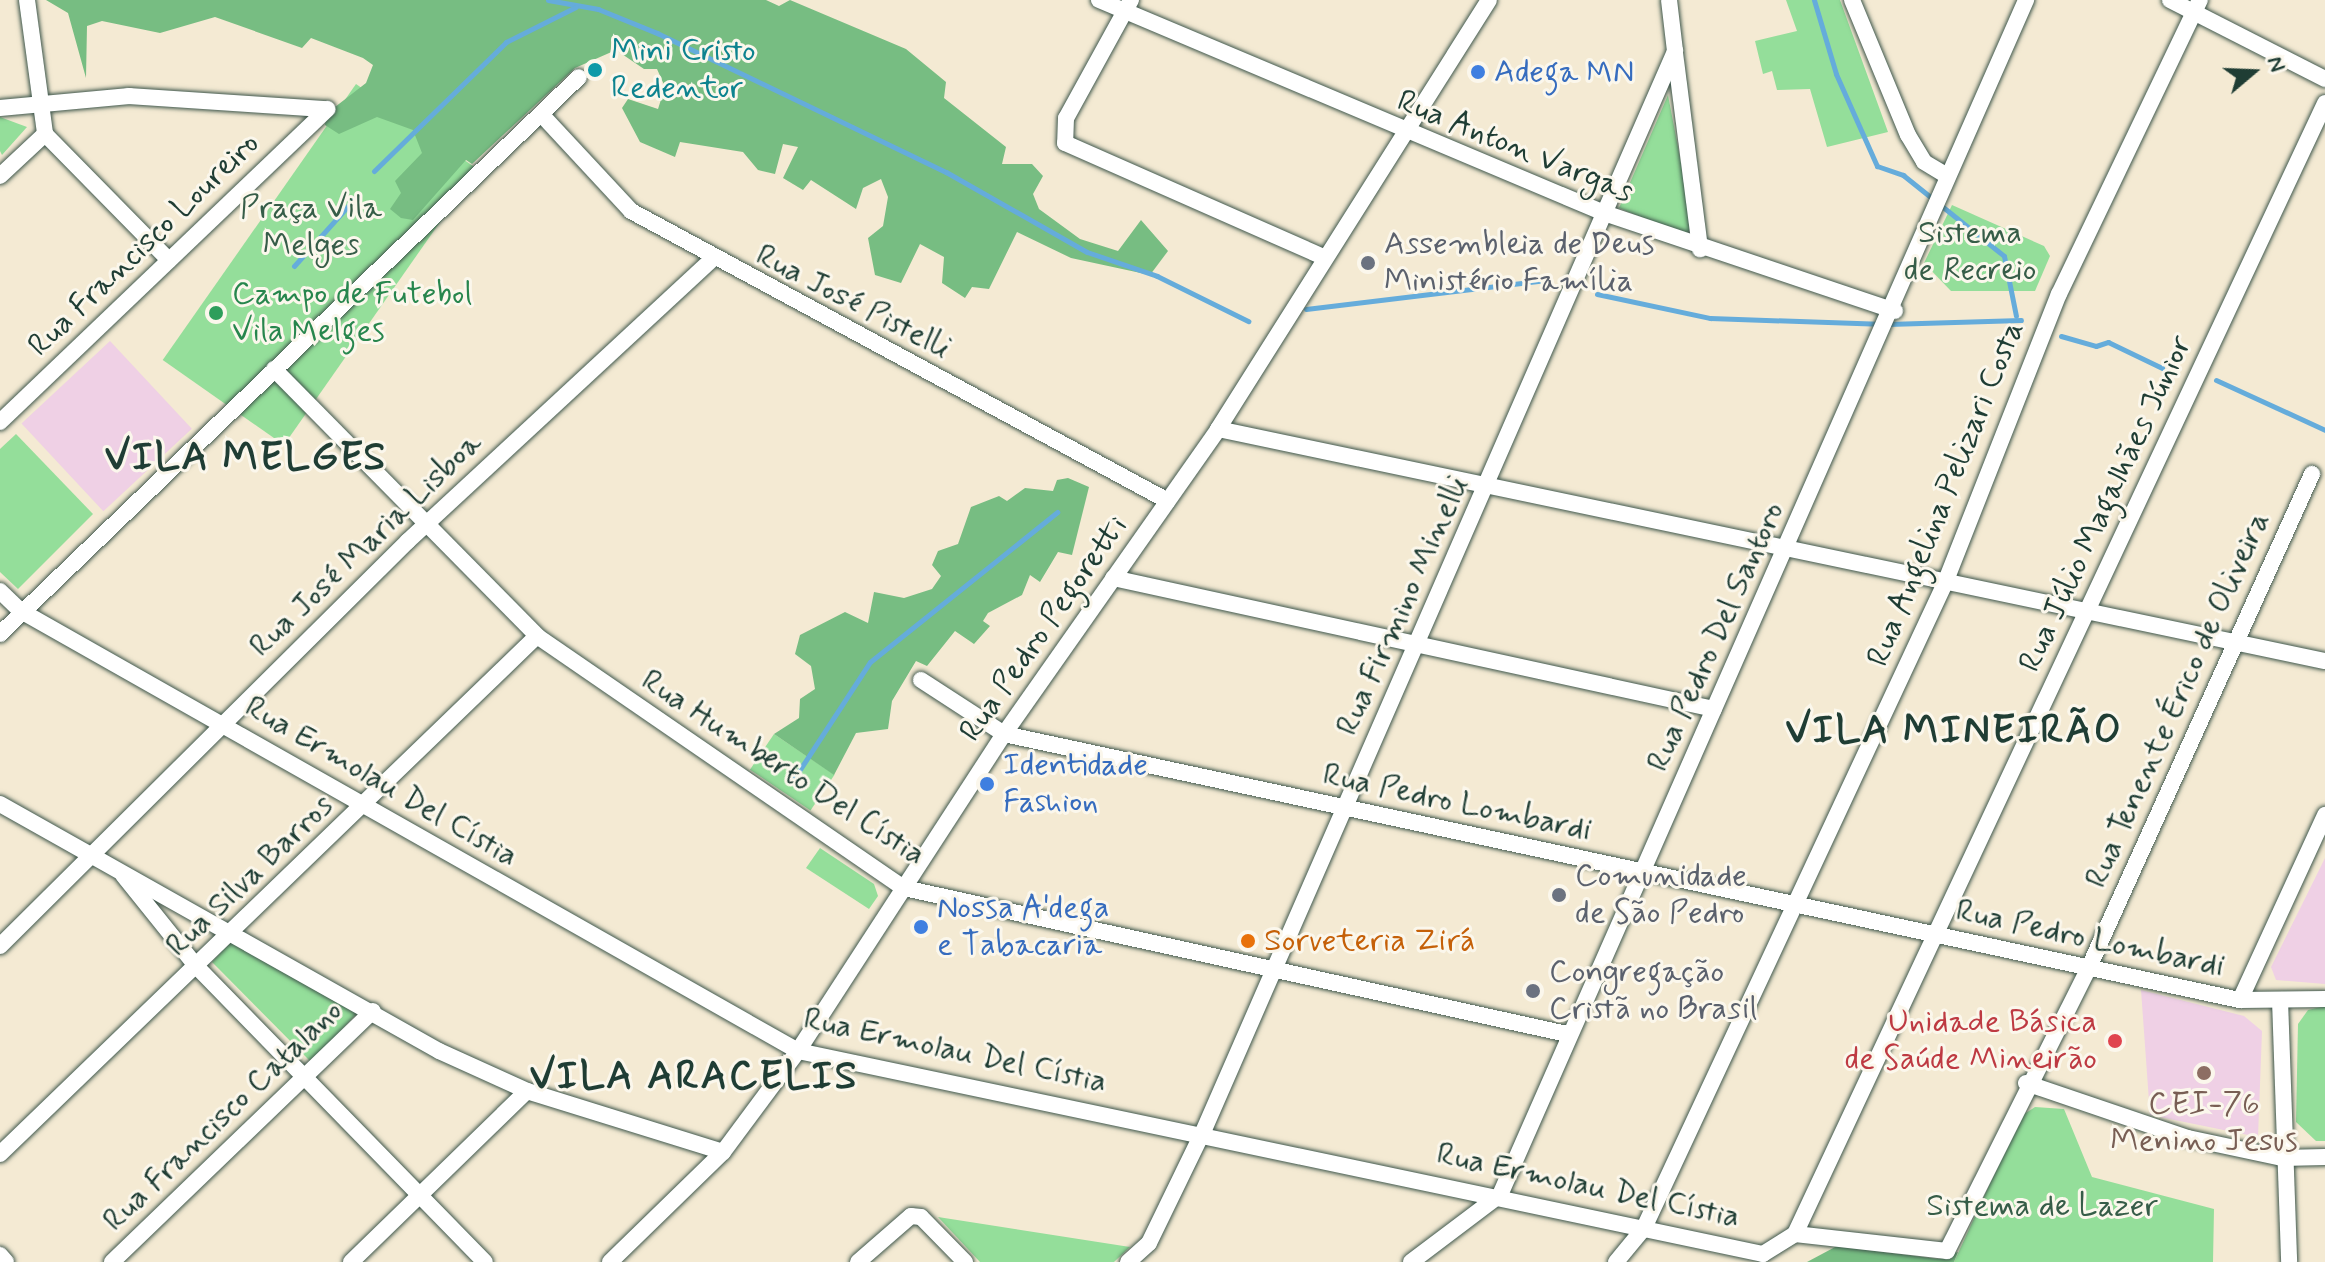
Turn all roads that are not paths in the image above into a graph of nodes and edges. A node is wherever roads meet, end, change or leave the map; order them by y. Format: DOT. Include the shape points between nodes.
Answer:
graph roads {
  1 [pos="27,0"];
  2 [pos="1099,0"];
  3 [pos="1669,0"];
  4 [pos="1852,0"];
  5 [pos="2026,0"];
  6 [pos="2170,0"];
  7 [pos="1486,1"];
  8 [pos="1128,5"];
  9 [pos="2196,6"];
  10 [pos="1675,51"];
  11 [pos="579,77"];
  12 [pos="2325,79"];
  13 [pos="43,102"];
  14 [pos="2325,103"];
  15 [pos="0,108"];
  16 [pos="541,114"];
  17 [pos="45,134"];
  18 [pos="1405,135"];
  19 [pos="1946,175"];
  20 [pos="0,176"];
  21 [pos="1604,213"];
  22 [pos="1700,249"];
  23 [pos="1324,257"];
  24 [pos="169,260"];
  25 [pos="711,260"];
  26 [pos="1895,311"];
  27 [pos="274,369"];
  28 [pos="0,422"];
  29 [pos="1218,429"];
  30 [pos="2312,474"];
  31 [pos="1487,486"];
  32 [pos="1168,501"];
  33 [pos="423,526"];
  34 [pos="1786,549"];
  35 [pos="1113,578"];
  36 [pos="1945,583"];
  37 [pos="0,591"];
  38 [pos="2087,610"];
  39 [pos="21,611"];
  40 [pos="0,634"];
  41 [pos="537,636"];
  42 [pos="2234,642"];
  43 [pos="1417,644"];
  44 [pos="2325,661"];
  45 [pos="921,680"];
  46 [pos="1714,709"];
  47 [pos="222,722"];
  48 [pos="1004,734"];
  49 [pos="0,804"];
  50 [pos="362,806"];
  51 [pos="1345,808"];
  52 [pos="2325,815"];
  53 [pos="2321,831"];
  54 [pos="92,855"];
  55 [pos="119,871"];
  56 [pos="1641,871"];
  57 [pos="904,888"];
  58 [pos="1795,904"];
  59 [pos="234,930"];
  60 [pos="1934,934"];
  61 [pos="0,946"];
  62 [pos="2090,965"];
  63 [pos="197,967"];
  64 [pos="1271,969"];
  65 [pos="2325,999"];
  66 [pos="2240,1000"];
  67 [pos="2280,1000"];
  68 [pos="373,1011"];
  69 [pos="1567,1034"];
  70 [pos="798,1051"];
  71 [pos="304,1078"];
  72 [pos="2026,1083"];
  73 [pos="527,1091"];
  74 [pos="1203,1132"];
  75 [pos="723,1152"];
  76 [pos="0,1154"];
  77 [pos="2325,1157"];
  78 [pos="2282,1158"];
  79 [pos="420,1195"];
  80 [pos="1500,1195"];
  81 [pos="1644,1228"];
  82 [pos="1795,1234"];
  83 [pos="0,1255"];
  84 [pos="6,1262"];
  85 [pos="112,1262"];
  86 [pos="351,1262"];
  87 [pos="485,1262"];
  88 [pos="610,1262"];
  89 [pos="858,1262"];
  90 [pos="965,1262"];
  91 [pos="1128,1262"];
  92 [pos="1411,1262"];
  93 [pos="1616,1262"];
  94 [pos="2289,1262"];
  1 -- 13 [label="street"];
  2 -- 8 [label="street, Rua Anton Vargas"];
  3 -- 10 [label="street"];
  4 -- 19 [label="street" via="1908,135 1924,162"];
  5 -- 19 [label="street, Rua Pedro Del Santoro"];
  6 -- 9 [label="street"];
  7 -- 18 [label="street, Rua Pedro Pegoretti"];
  8 -- 18 [label="street, Rua Anton Vargas"];
  8 -- 23 [label="street" via="1066,118 1069,147"];
  9 -- 12 [label="street"];
  9 -- 36 [label="street, Rua Angelina Pelizari Costa" via="2059,294"];
  10 -- 21 [label="street, Rua Firmino Minelli"];
  10 -- 22 [label="street"];
  11 -- 16 [label="street"];
  13 -- 15 [label="street"];
  13 -- 17 [label="street"];
  13 -- 24 [label="street, Rua Francisco Loureiro" via="129,96 327,109"];
  14 -- 38 [label="street, Rua Júlio Magalhães Júnior"];
  16 -- 25 [label="street, Rua José Pistelli" via="631,211"];
  16 -- 27 [label="street"];
  17 -- 20 [label="street"];
  17 -- 24 [label="street"];
  18 -- 21 [label="street, Rua Anton Vargas"];
  18 -- 23 [label="street, Rua Pedro Pegoretti"];
  19 -- 26 [label="street, Rua Pedro Del Santoro"];
  21 -- 22 [label="street, Rua Anton Vargas"];
  21 -- 31 [label="street, Rua Firmino Minelli"];
  22 -- 26 [label="street, Rua Anton Vargas"];
  23 -- 29 [label="street, Rua Pedro Pegoretti"];
  24 -- 28 [label="street, Rua Francisco Loureiro"];
  25 -- 32 [label="street, Rua José Pistelli"];
  25 -- 33 [label="street, Rua José Maria Lisboa"];
  26 -- 34 [label="street, Rua Pedro Del Santoro"];
  27 -- 33 [label="street, Rua Humberto Del Cístia"];
  27 -- 39 [label="street"];
  29 -- 31 [label="street"];
  29 -- 32 [label="street, Rua Pedro Pegoretti"];
  30 -- 42 [label="street, Rua Tenente Érico de Oliveira"];
  31 -- 34 [label="street"];
  31 -- 43 [label="street, Rua Firmino Minelli"];
  32 -- 35 [label="street, Rua Pedro Pegoretti"];
  33 -- 41 [label="street, Rua Humberto Del Cístia"];
  33 -- 47 [label="street, Rua José Maria Lisboa"];
  34 -- 36 [label="street"];
  34 -- 46 [label="street, Rua Pedro Del Santoro"];
  35 -- 43 [label="street"];
  35 -- 48 [label="street, Rua Pedro Pegoretti"];
  36 -- 38 [label="street"];
  36 -- 58 [label="street, Rua Angelina Pelizari Costa"];
  37 -- 39 [label="street, Rua Ermolau Del Cístia"];
  38 -- 42 [label="street"];
  38 -- 60 [label="street, Rua Júlio Magalhães Júnior"];
  39 -- 40 [label="street"];
  39 -- 47 [label="street, Rua Ermolau Del Cístia"];
  41 -- 50 [label="street, Rua Silva Barros"];
  41 -- 57 [label="street, Rua Humberto Del Cístia"];
  42 -- 44 [label="street"];
  42 -- 62 [label="street, Rua Tenente Érico de Oliveira"];
  43 -- 46 [label="street"];
  43 -- 51 [label="street, Rua Firmino Minelli"];
  45 -- 48 [label="street, Rua Pedro Lombardi"];
  46 -- 56 [label="street, Rua Pedro Del Santoro"];
  47 -- 50 [label="street, Rua Ermolau Del Cístia"];
  47 -- 54 [label="street, Rua José Maria Lisboa"];
  48 -- 51 [label="street, Rua Pedro Lombardi"];
  48 -- 57 [label="street, Rua Pedro Pegoretti"];
  49 -- 54 [label="street"];
  50 -- 59 [label="street, Rua Silva Barros"];
  50 -- 70 [label="street, Rua Ermolau Del Cístia"];
  51 -- 56 [label="street, Rua Pedro Lombardi"];
  51 -- 64 [label="street, Rua Firmino Minelli"];
  52 -- 53 [label="street"];
  53 -- 66 [label="street"];
  54 -- 55 [label="street"];
  54 -- 61 [label="street, Rua José Maria Lisboa"];
  55 -- 59 [label="street"];
  55 -- 63 [label="street"];
  56 -- 58 [label="street, Rua Pedro Lombardi"];
  56 -- 69 [label="street, Rua Pedro Del Santoro"];
  57 -- 64 [label="street, Rua Humberto Del Cístia"];
  57 -- 70 [label="street, Rua Pedro Pegoretti"];
  58 -- 60 [label="street, Rua Pedro Lombardi"];
  58 -- 81 [label="street, Rua Angelina Pelizari Costa"];
  59 -- 63 [label="street, Rua Silva Barros"];
  59 -- 68 [label="street"];
  60 -- 62 [label="street, Rua Pedro Lombardi"];
  60 -- 82 [label="street, Rua Júlio Magalhães Júnior"];
  62 -- 66 [label="street, Rua Pedro Lombardi"];
  62 -- 72 [label="street, Rua Tenente Érico de Oliveira"];
  63 -- 71 [label="street"];
  63 -- 76 [label="street, Rua Silva Barros"];
  64 -- 69 [label="street, Rua Humberto Del Cístia"];
  64 -- 74 [label="street, Rua Firmino Minelli"];
  65 -- 67 [label="street, Rua Pedro Lombardi"];
  66 -- 67 [label="street, Rua Pedro Lombardi"];
  67 -- 78 [label="street"];
  68 -- 71 [label="street, Rua Francisco Catalano"];
  68 -- 73 [label="street"];
  69 -- 80 [label="street, Rua Pedro Del Santoro"];
  70 -- 74 [label="street, Rua Ermolau Del Cístia"];
  70 -- 75 [label="street, Rua Pedro Pegoretti"];
  71 -- 79 [label="street"];
  71 -- 85 [label="street, Rua Francisco Catalano"];
  72 -- 78 [label="street" via="2188,1138"];
  72 -- 82 [label="street, Rua Tenente Érico de Oliveira" via="1947,1251"];
  73 -- 75 [label="street"];
  73 -- 79 [label="street"];
  74 -- 80 [label="street, Rua Ermolau Del Cístia"];
  74 -- 91 [label="street, Rua Firmino Minelli" via="1149,1243"];
  75 -- 88 [label="street, Rua Pedro Pegoretti"];
  77 -- 78 [label="street"];
  78 -- 94 [label="street"];
  79 -- 86 [label="street"];
  79 -- 87 [label="street"];
  80 -- 81 [label="street, Rua Ermolau Del Cístia"];
  80 -- 92 [label="street"];
  81 -- 82 [label="street, Rua Ermolau Del Cístia" via="1763,1254"];
  81 -- 93 [label="street, Rua Angelina Pelizari Costa"];
  83 -- 84 [label="street"];
  89 -- 90 [label="street" via="903,1219 921,1217"];
}
